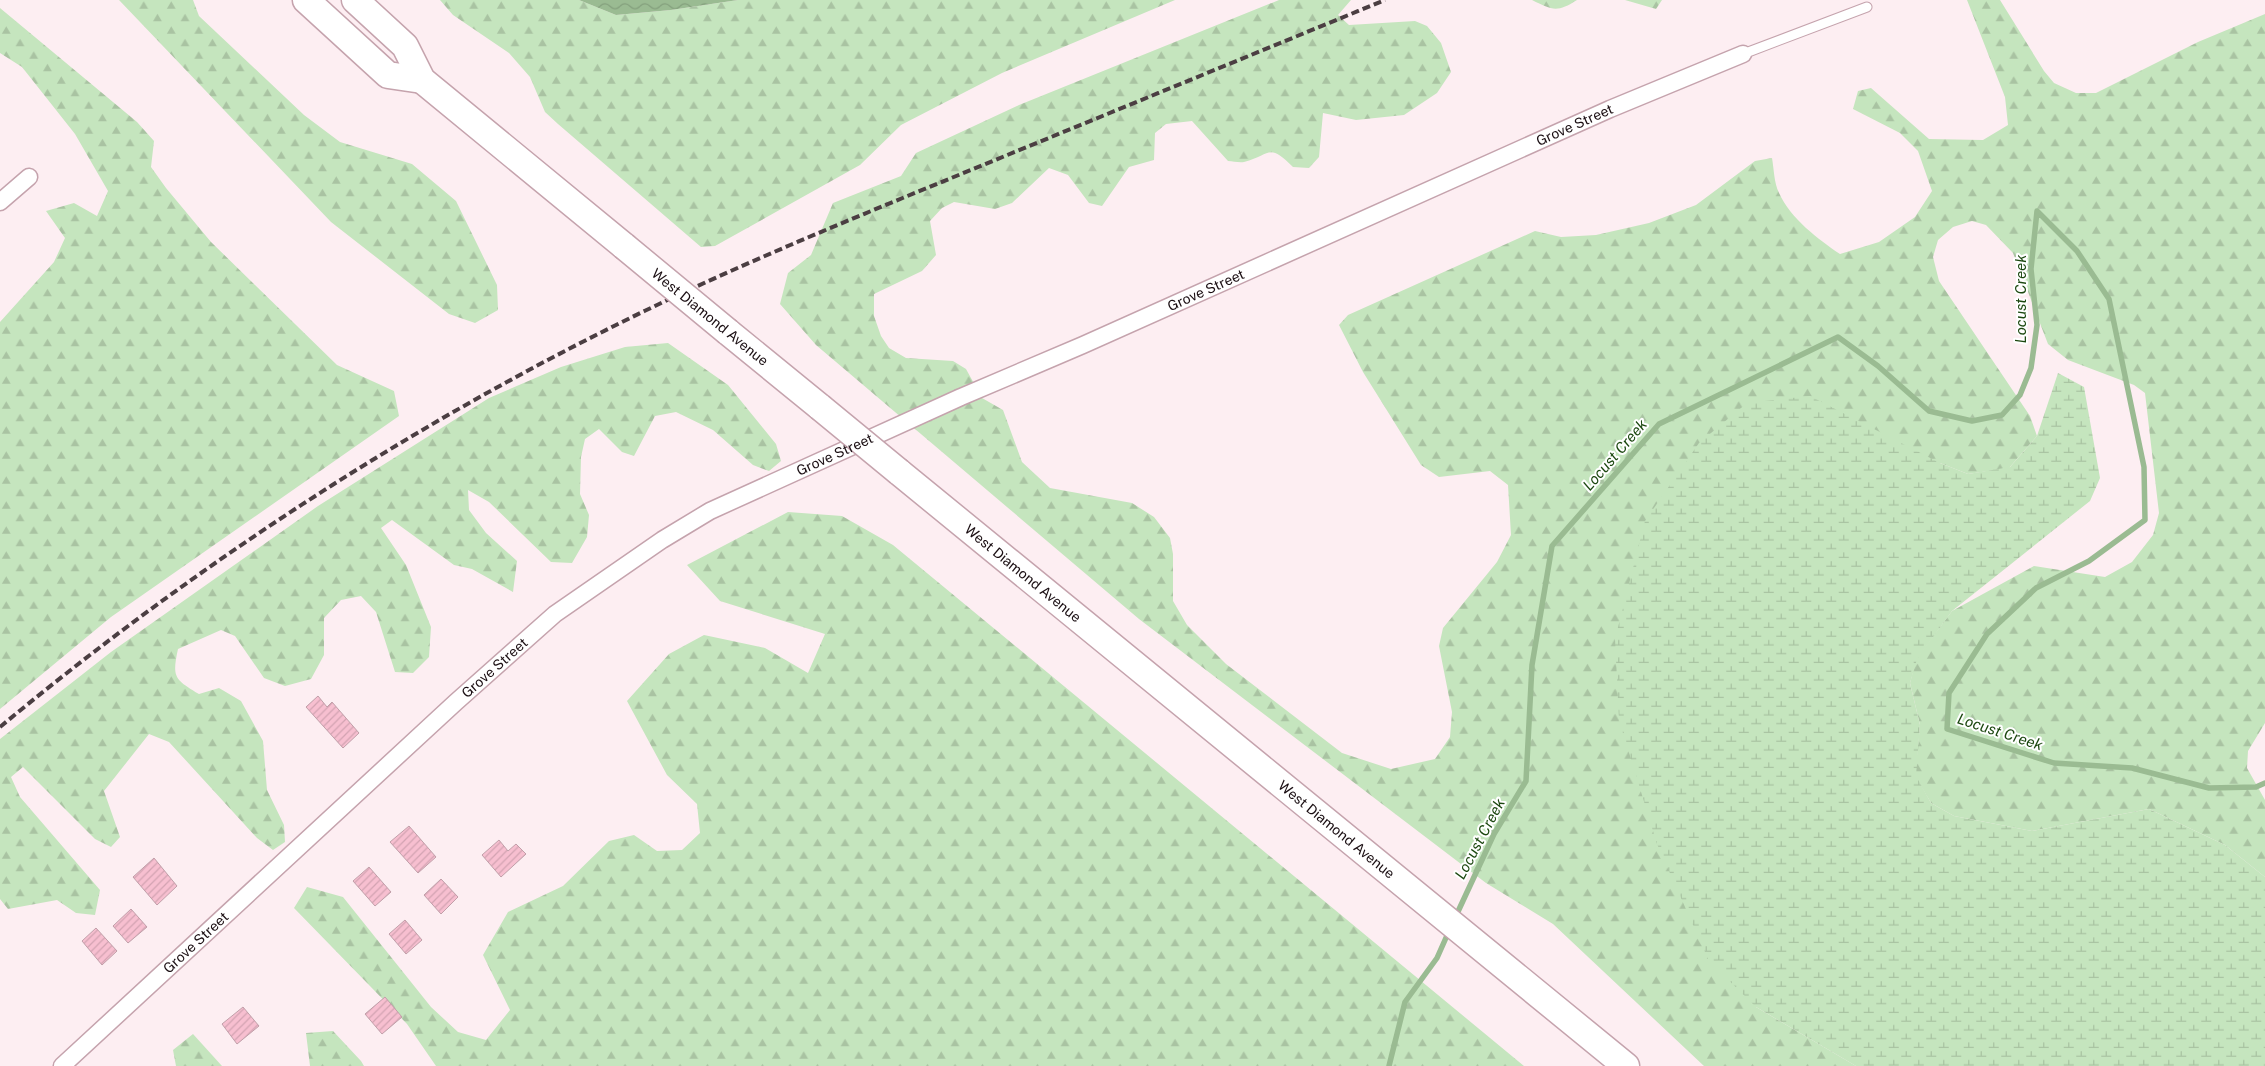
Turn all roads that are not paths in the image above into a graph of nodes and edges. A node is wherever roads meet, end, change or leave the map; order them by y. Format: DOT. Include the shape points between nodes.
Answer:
graph roads {
  1 [pos="306,0"];
  2 [pos="355,0"];
  3 [pos="1867,6"];
  4 [pos="1743,54"];
  5 [pos="422,80"];
  6 [pos="29,177"];
  7 [pos="0,202"];
  8 [pos="62,1066"];
  9 [pos="1626,1066"];
  1 -- 5 [label="main road" via="388,76"];
  2 -- 5 [label="main road, West Diamond Avenue" via="405,46"];
  3 -- 4 [label="lane"];
  4 -- 8 [label="street, Grove Street" via="1610,109 710,511 555,614"];
  5 -- 9 [label="main road, West Diamond Avenue, bridge"];
  6 -- 7 [label="street"];
}
